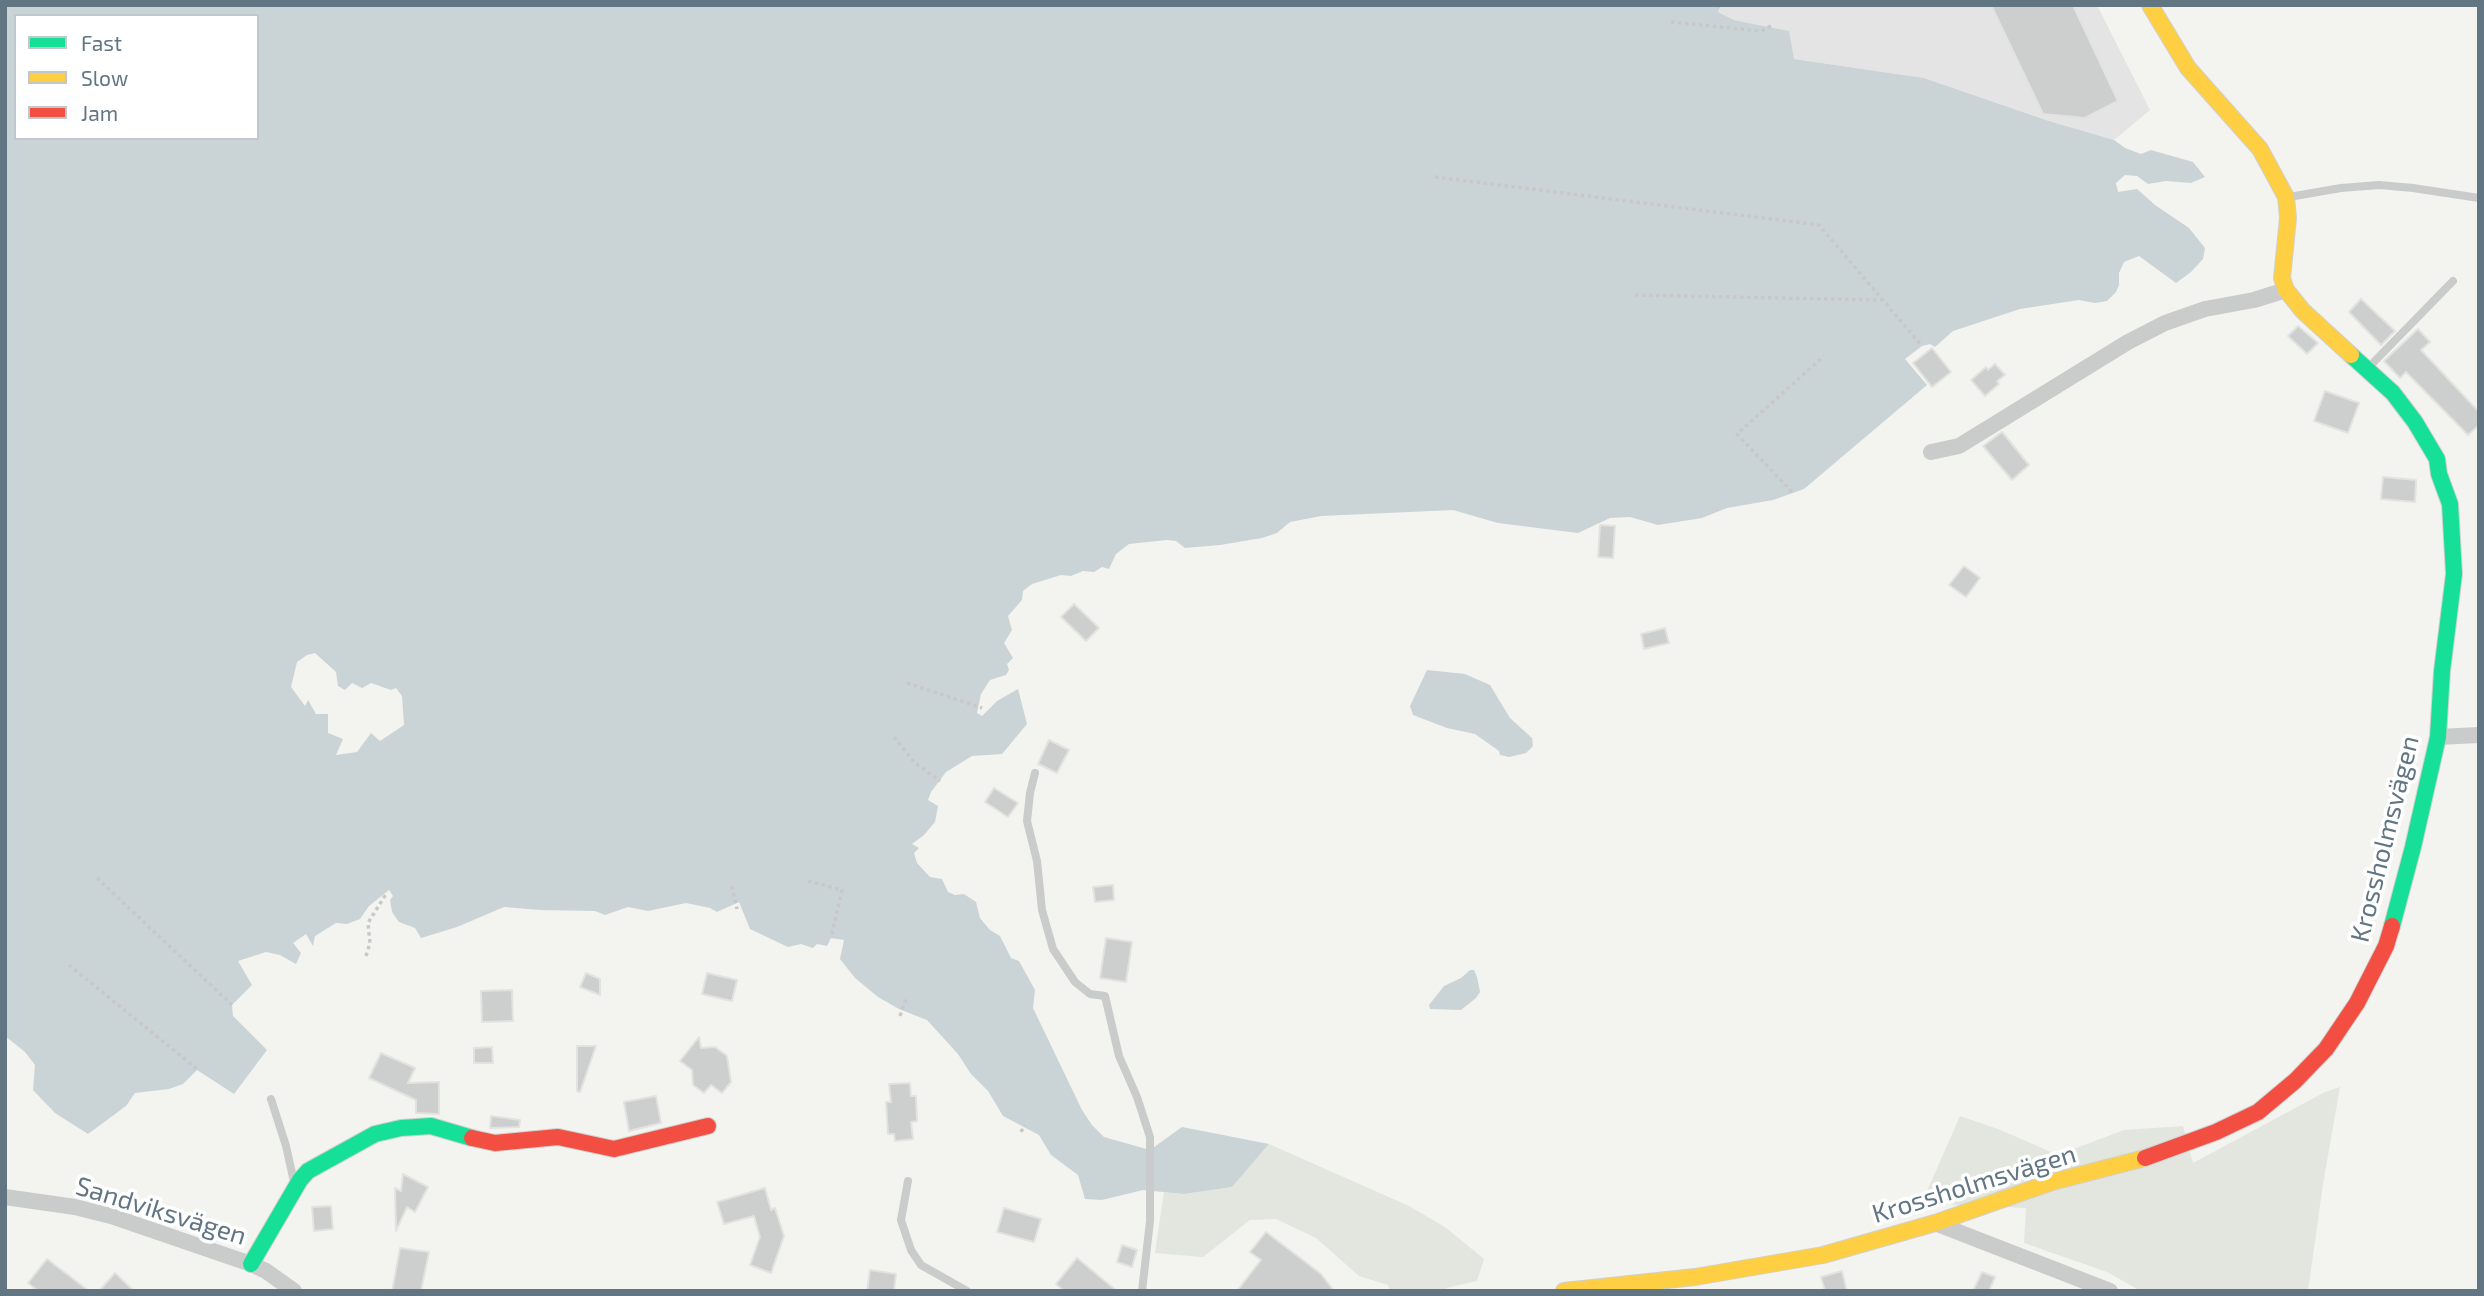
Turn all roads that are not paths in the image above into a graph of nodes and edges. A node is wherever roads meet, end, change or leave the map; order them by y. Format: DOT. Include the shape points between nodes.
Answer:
graph roads {
  1 [pos="2150,5"];
  2 [pos="2286,197"];
  3 [pos="2479,198"];
  4 [pos="2453,281"];
  5 [pos="2286,290"];
  6 [pos="2368,368"];
  7 [pos="1931,452"];
  8 [pos="2479,735"];
  9 [pos="2438,737"];
  10 [pos="1035,773"];
  11 [pos="271,1099"];
  12 [pos="708,1126"];
  13 [pos="908,1181"];
  14 [pos="295,1188"];
  15 [pos="5,1197"];
  16 [pos="1935,1223"];
  17 [pos="251,1264"];
  18 [pos="294,1291"];
  19 [pos="967,1291"];
  20 [pos="1142,1291"];
  21 [pos="1564,1291"];
  22 [pos="2110,1291"];
  1 -- 2 [label="street" via="2188,68 2260,149"];
  2 -- 3 [label="lane" via="2379,185"];
  2 -- 5 [label="street" via="2282,278"];
  4 -- 6 [label="lane"];
  5 -- 6 [label="street, Krossholmsvägen"];
  5 -- 7 [label="street" via="2165,323 1959,446"];
  6 -- 9 [label="street, Krossholmsvägen" via="2424,436 2437,459 2451,504 2454,574"];
  8 -- 9 [label="street"];
  9 -- 16 [label="street, Krossholmsvägen" via="2386,946 2357,1003 2326,1049 2295,1081 2259,1112 2216,1132"];
  10 -- 20 [label="lane" via="1027,821 1053,949 1075,982 1090,995 1105,996 1119,1056 1150,1137 1150,1221"];
  11 -- 14 [label="lane"];
  12 -- 14 [label="street" via="614,1149 558,1137 495,1143 431,1126 401,1128 375,1134 317,1164"];
  13 -- 19 [label="lane" via="901,1220 911,1250 921,1265"];
  14 -- 17 [label="street"];
  15 -- 17 [label="street, Sandviksvägen" via="111,1216"];
  16 -- 21 [label="street, Krossholmsvägen" via="1823,1255 1695,1277"];
  16 -- 22 [label="street"];
  17 -- 18 [label="street, Sandviksvägen"];
}
